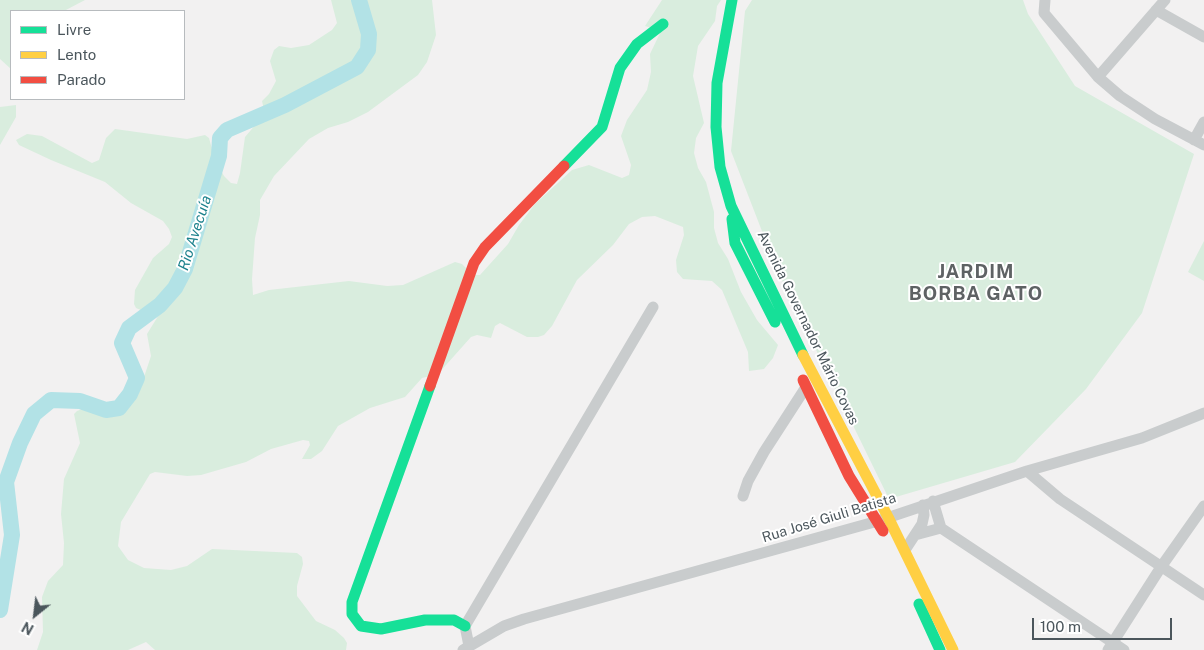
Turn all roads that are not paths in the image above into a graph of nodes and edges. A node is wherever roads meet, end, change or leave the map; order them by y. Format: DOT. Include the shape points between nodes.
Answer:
graph roads {
  1 [pos="732,0"];
  2 [pos="1045,0"];
  3 [pos="1165,0"];
  4 [pos="1156,10"];
  5 [pos="663,24"];
  6 [pos="1204,36"];
  7 [pos="1098,77"];
  8 [pos="1204,122"];
  9 [pos="1199,142"];
  10 [pos="730,200"];
  11 [pos="653,307"];
  12 [pos="806,387"];
  13 [pos="1204,413"];
  14 [pos="1027,471"];
  15 [pos="743,496"];
  16 [pos="928,503"];
  17 [pos="1204,506"];
  18 [pos="883,519"];
  19 [pos="941,528"];
  20 [pos="915,535"];
  21 [pos="905,550"];
  22 [pos="1160,566"];
  23 [pos="1204,595"];
  24 [pos="465,626"];
  25 [pos="951,646"];
  26 [pos="1110,646"];
  27 [pos="466,648"];
  28 [pos="940,650"];
  29 [pos="962,650"];
  30 [pos="1124,650"];
  1 -- 10 [label="main road, Avenida Governador Mário Covas" via="717,82 716,127 720,166"];
  2 -- 7 [label="street" via="1044,13"];
  3 -- 4 [label="street"];
  4 -- 6 [label="street"];
  4 -- 7 [label="street"];
  5 -- 24 [label="main road" via="637,44 620,68 602,127 485,247 474,263 352,602 352,614 361,626 381,629 425,620 454,620"];
  7 -- 9 [label="street" via="1120,96"];
  8 -- 9 [label="street"];
  10 -- 12 [label="main road" via="735,243"];
  10 -- 18 [label="main road, Avenida Governador Mário Covas"];
  11 -- 24 [label="street"];
  12 -- 15 [label="street" via="764,452"];
  12 -- 18 [label="main road" via="849,476"];
  13 -- 14 [label="street, Rua José Giuli Batista" via="1142,438"];
  14 -- 16 [label="street, Rua José Giuli Batista"];
  14 -- 22 [label="street" via="1060,499"];
  16 -- 18 [label="street, Rua José Giuli Batista"];
  16 -- 19 [label="street"];
  16 -- 20 [label="street"];
  17 -- 22 [label="street"];
  18 -- 21 [label="main road, Avenida Governador Mário Covas"];
  18 -- 27 [label="street, Rua José Giuli Batista" via="524,619 504,626"];
  18 -- 28 [label="main road, Avenida Governador Mário Covas"];
  19 -- 20 [label="street"];
  19 -- 26 [label="street"];
  20 -- 21 [label="street"];
  21 -- 25 [label="main road, Avenida Governador Mário Covas"];
  22 -- 23 [label="street"];
  22 -- 26 [label="street"];
  24 -- 27 [label="street"];
  25 -- 29 [label="street"];
  26 -- 30 [label="street"];
}
